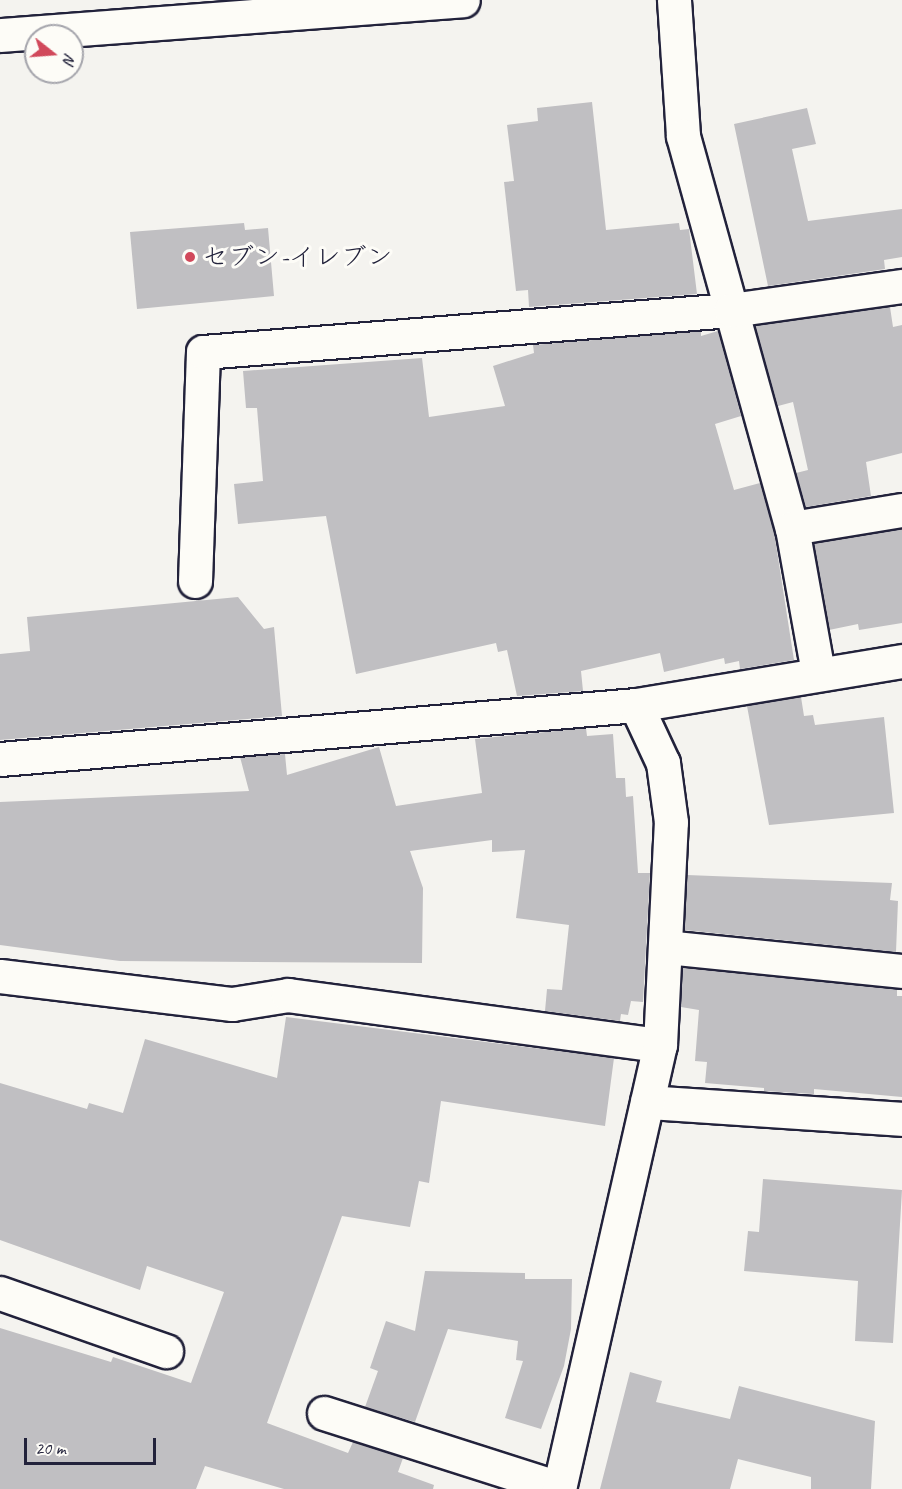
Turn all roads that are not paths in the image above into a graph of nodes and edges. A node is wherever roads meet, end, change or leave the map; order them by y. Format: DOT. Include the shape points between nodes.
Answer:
graph roads {
  1 [pos="463,0"];
  2 [pos="674,0"];
  3 [pos="0,35"];
  4 [pos="902,286"];
  5 [pos="731,310"];
  6 [pos="902,510"];
  7 [pos="792,528"];
  8 [pos="195,581"];
  9 [pos="902,661"];
  10 [pos="818,673"];
  11 [pos="636,705"];
  12 [pos="0,759"];
  13 [pos="666,947"];
  14 [pos="902,971"];
  15 [pos="0,976"];
  16 [pos="660,1045"];
  17 [pos="647,1102"];
  18 [pos="902,1119"];
  19 [pos="0,1293"];
  20 [pos="166,1351"];
  21 [pos="324,1413"];
  22 [pos="559,1488"];
  1 -- 3 [label="street"];
  2 -- 5 [label="street" via="683,136"];
  4 -- 5 [label="street"];
  5 -- 7 [label="street"];
  5 -- 8 [label="street" via="203,352"];
  6 -- 7 [label="street"];
  7 -- 10 [label="street"];
  9 -- 10 [label="street"];
  10 -- 11 [label="street"];
  11 -- 12 [label="street"];
  11 -- 13 [label="street" via="663,763 671,822"];
  13 -- 14 [label="street"];
  13 -- 16 [label="street"];
  15 -- 16 [label="street" via="232,1004 288,995"];
  16 -- 17 [label="street"];
  17 -- 18 [label="street"];
  17 -- 22 [label="street"];
  19 -- 20 [label="street"];
  21 -- 22 [label="street"];
}
